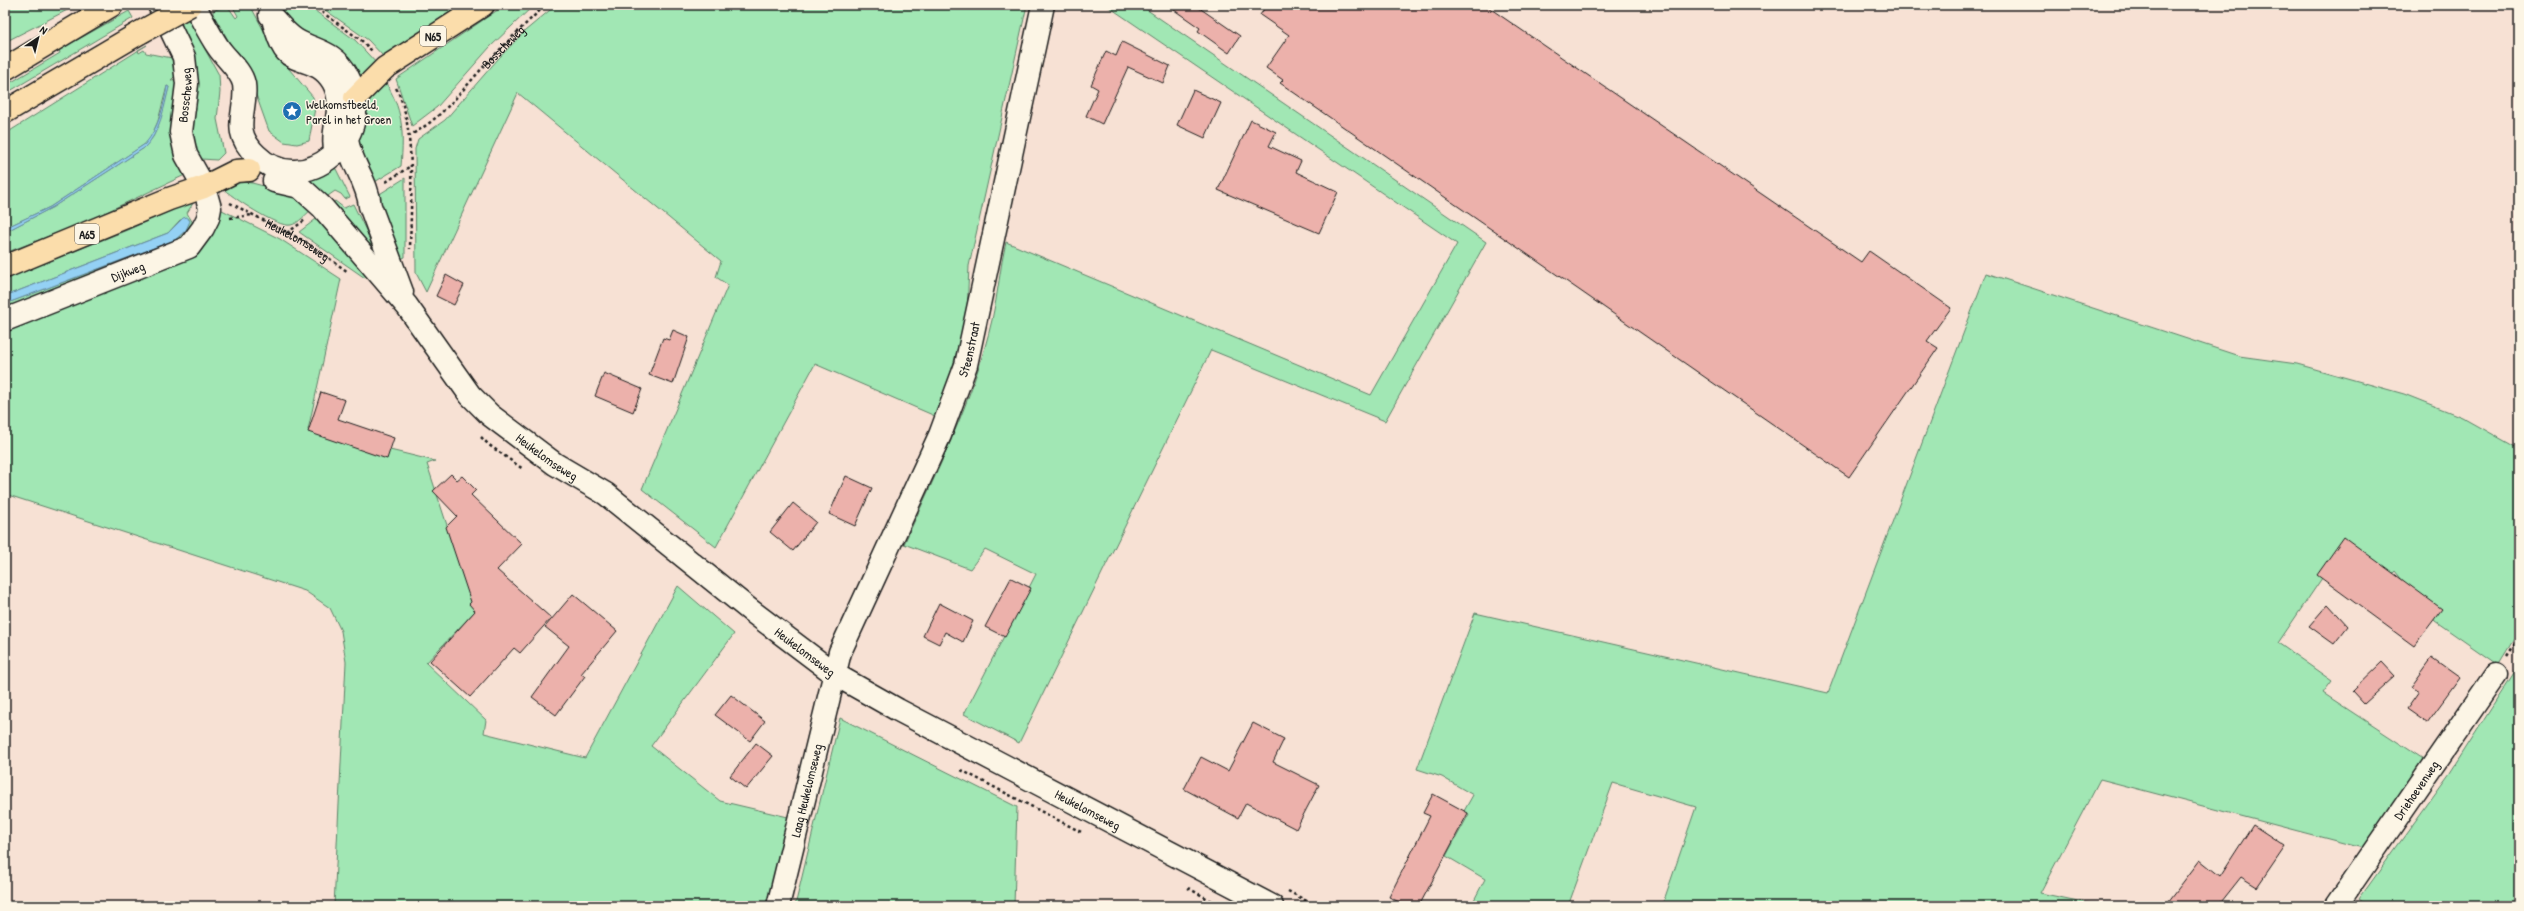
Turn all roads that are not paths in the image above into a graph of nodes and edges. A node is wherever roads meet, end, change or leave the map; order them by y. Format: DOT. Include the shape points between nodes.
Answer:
graph roads {
  1 [pos="112,5"];
  2 [pos="159,5"];
  3 [pos="190,5"];
  4 [pos="194,5"];
  5 [pos="483,5"];
  6 [pos="1043,5"];
  7 [pos="267,10"];
  8 [pos="5,69"];
  9 [pos="355,98"];
  10 [pos="5,112"];
  11 [pos="342,147"];
  12 [pos="247,161"];
  13 [pos="201,182"];
  14 [pos="5,267"];
  15 [pos="407,306"];
  16 [pos="5,320"];
  17 [pos="836,674"];
  18 [pos="2496,674"];
  19 [pos="778,906"];
  20 [pos="1272,906"];
  21 [pos="2336,906"];
  1 -- 8 [label="main road"];
  2 -- 13 [label="street, Bosscheweg" via="184,57 187,84 181,132 186,155"];
  3 -- 10 [label="main road, bridge"];
  4 -- 12 [label="street" via="218,47 230,90 228,134"];
  5 -- 9 [label="main road, N65" via="384,68"];
  6 -- 17 [label="street, Steenstraat" via="966,365 940,435 840,652"];
  7 -- 9 [label="street" via="289,35 332,57 347,75"];
  7 -- 11 [label="street, Heukelomseweg" via="285,51 318,66 333,82 339,103 339,114 333,134"];
  9 -- 11 [label="street" via="354,120"];
  11 -- 12 [label="street" via="325,161 299,170"];
  11 -- 15 [label="street, Heukelomseweg" via="357,198 370,206"];
  12 -- 13 [label="main road, A65" via="236,171"];
  12 -- 15 [label="street, Heukelomseweg" via="274,181 294,185 307,192"];
  13 -- 14 [label="main road, A65" via="169,199"];
  13 -- 16 [label="street, Dijkweg" via="210,208 198,237 189,246"];
  15 -- 17 [label="street, Heukelomseweg" via="470,395 490,415 555,464 606,494 750,610"];
  17 -- 19 [label="street, Laag Heukelomseweg"];
  17 -- 20 [label="street, Heukelomseweg" via="898,710"];
  18 -- 21 [label="street, Driehoevenweg"];
}
